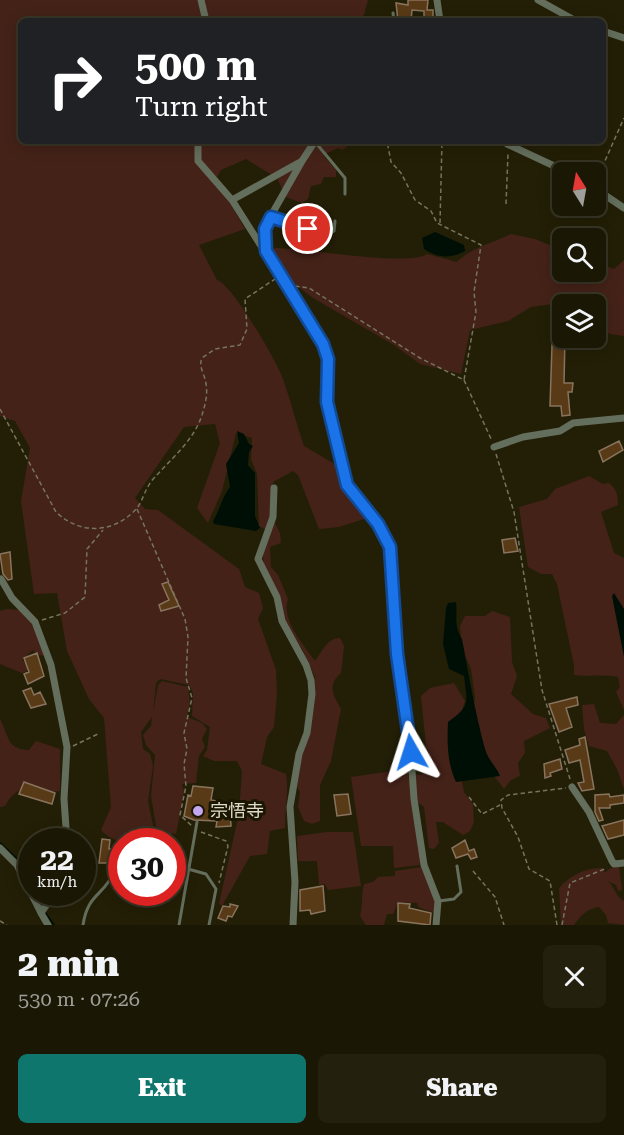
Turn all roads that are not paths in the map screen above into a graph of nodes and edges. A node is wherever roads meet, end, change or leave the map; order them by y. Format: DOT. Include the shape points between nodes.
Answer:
graph roads {
  1 [pos="201,0"];
  2 [pos="437,0"];
  3 [pos="538,0"];
  4 [pos="393,13"];
  5 [pos="205,18"];
  6 [pos="394,18"];
  7 [pos="440,18"];
  8 [pos="571,18"];
  9 [pos="606,32"];
  10 [pos="624,38"];
  11 [pos="198,144"];
  12 [pos="313,144"];
  13 [pos="317,144"];
  14 [pos="510,144"];
  15 [pos="302,161"];
  16 [pos="552,165"];
  17 [pos="345,194"];
  18 [pos="606,196"];
  19 [pos="232,200"];
  20 [pos="624,208"];
  21 [pos="271,217"];
  22 [pos="335,221"];
  23 [pos="266,251"];
  24 [pos="624,418"];
  25 [pos="494,447"];
  26 [pos="274,488"];
  27 [pos="1,579"];
  28 [pos="572,787"];
  29 [pos="197,822"];
  30 [pos="66,828"];
  31 [pos="0,848"];
  32 [pos="624,863"];
  33 [pos="457,867"];
  34 [pos="188,869"];
  35 [pos="108,884"];
  36 [pos="438,901"];
  37 [pos="45,906"];
  38 [pos="40,913"];
  39 [pos="48,925"];
  40 [pos="83,925"];
  41 [pos="179,925"];
  42 [pos="209,925"];
  43 [pos="293,925"];
  44 [pos="436,925"];
  1 -- 5 [label="street"];
  2 -- 7 [label="street"];
  3 -- 8 [label="street"];
  4 -- 6 [label="lane"];
  9 -- 10 [label="street"];
  11 -- 19 [label="street" via="198,161"];
  12 -- 15 [label="street"];
  13 -- 17 [label="lane" via="345,178"];
  14 -- 16 [label="street"];
  15 -- 19 [label="street"];
  15 -- 21 [label="street"];
  18 -- 20 [label="street"];
  19 -- 23 [label="street"];
  21 -- 22 [label="lane" via="327,235 334,231"];
  21 -- 23 [label="street" via="265,229"];
  23 -- 36 [label="street" via="327,355 327,402 347,485 378,524 390,547 397,654 409,728 414,799 424,864"];
  24 -- 25 [label="street" via="573,423 560,431"];
  26 -- 43 [label="street" via="273,517 258,559 277,597 282,621 306,665 312,694 290,807 295,882"];
  27 -- 30 [label="street" via="12,598 35,622 45,644 67,747"];
  28 -- 32 [label="street" via="615,864"];
  29 -- 34 [label="lane"];
  31 -- 38 [label="street" via="17,865"];
  33 -- 36 [label="lane" via="461,892 453,899"];
  34 -- 41 [label="lane"];
  34 -- 42 [label="lane" via="206,874 216,889"];
  35 -- 40 [label="lane" via="86,906"];
  36 -- 44 [label="street"];
  37 -- 38 [label="street"];
  38 -- 39 [label="street"];
}
